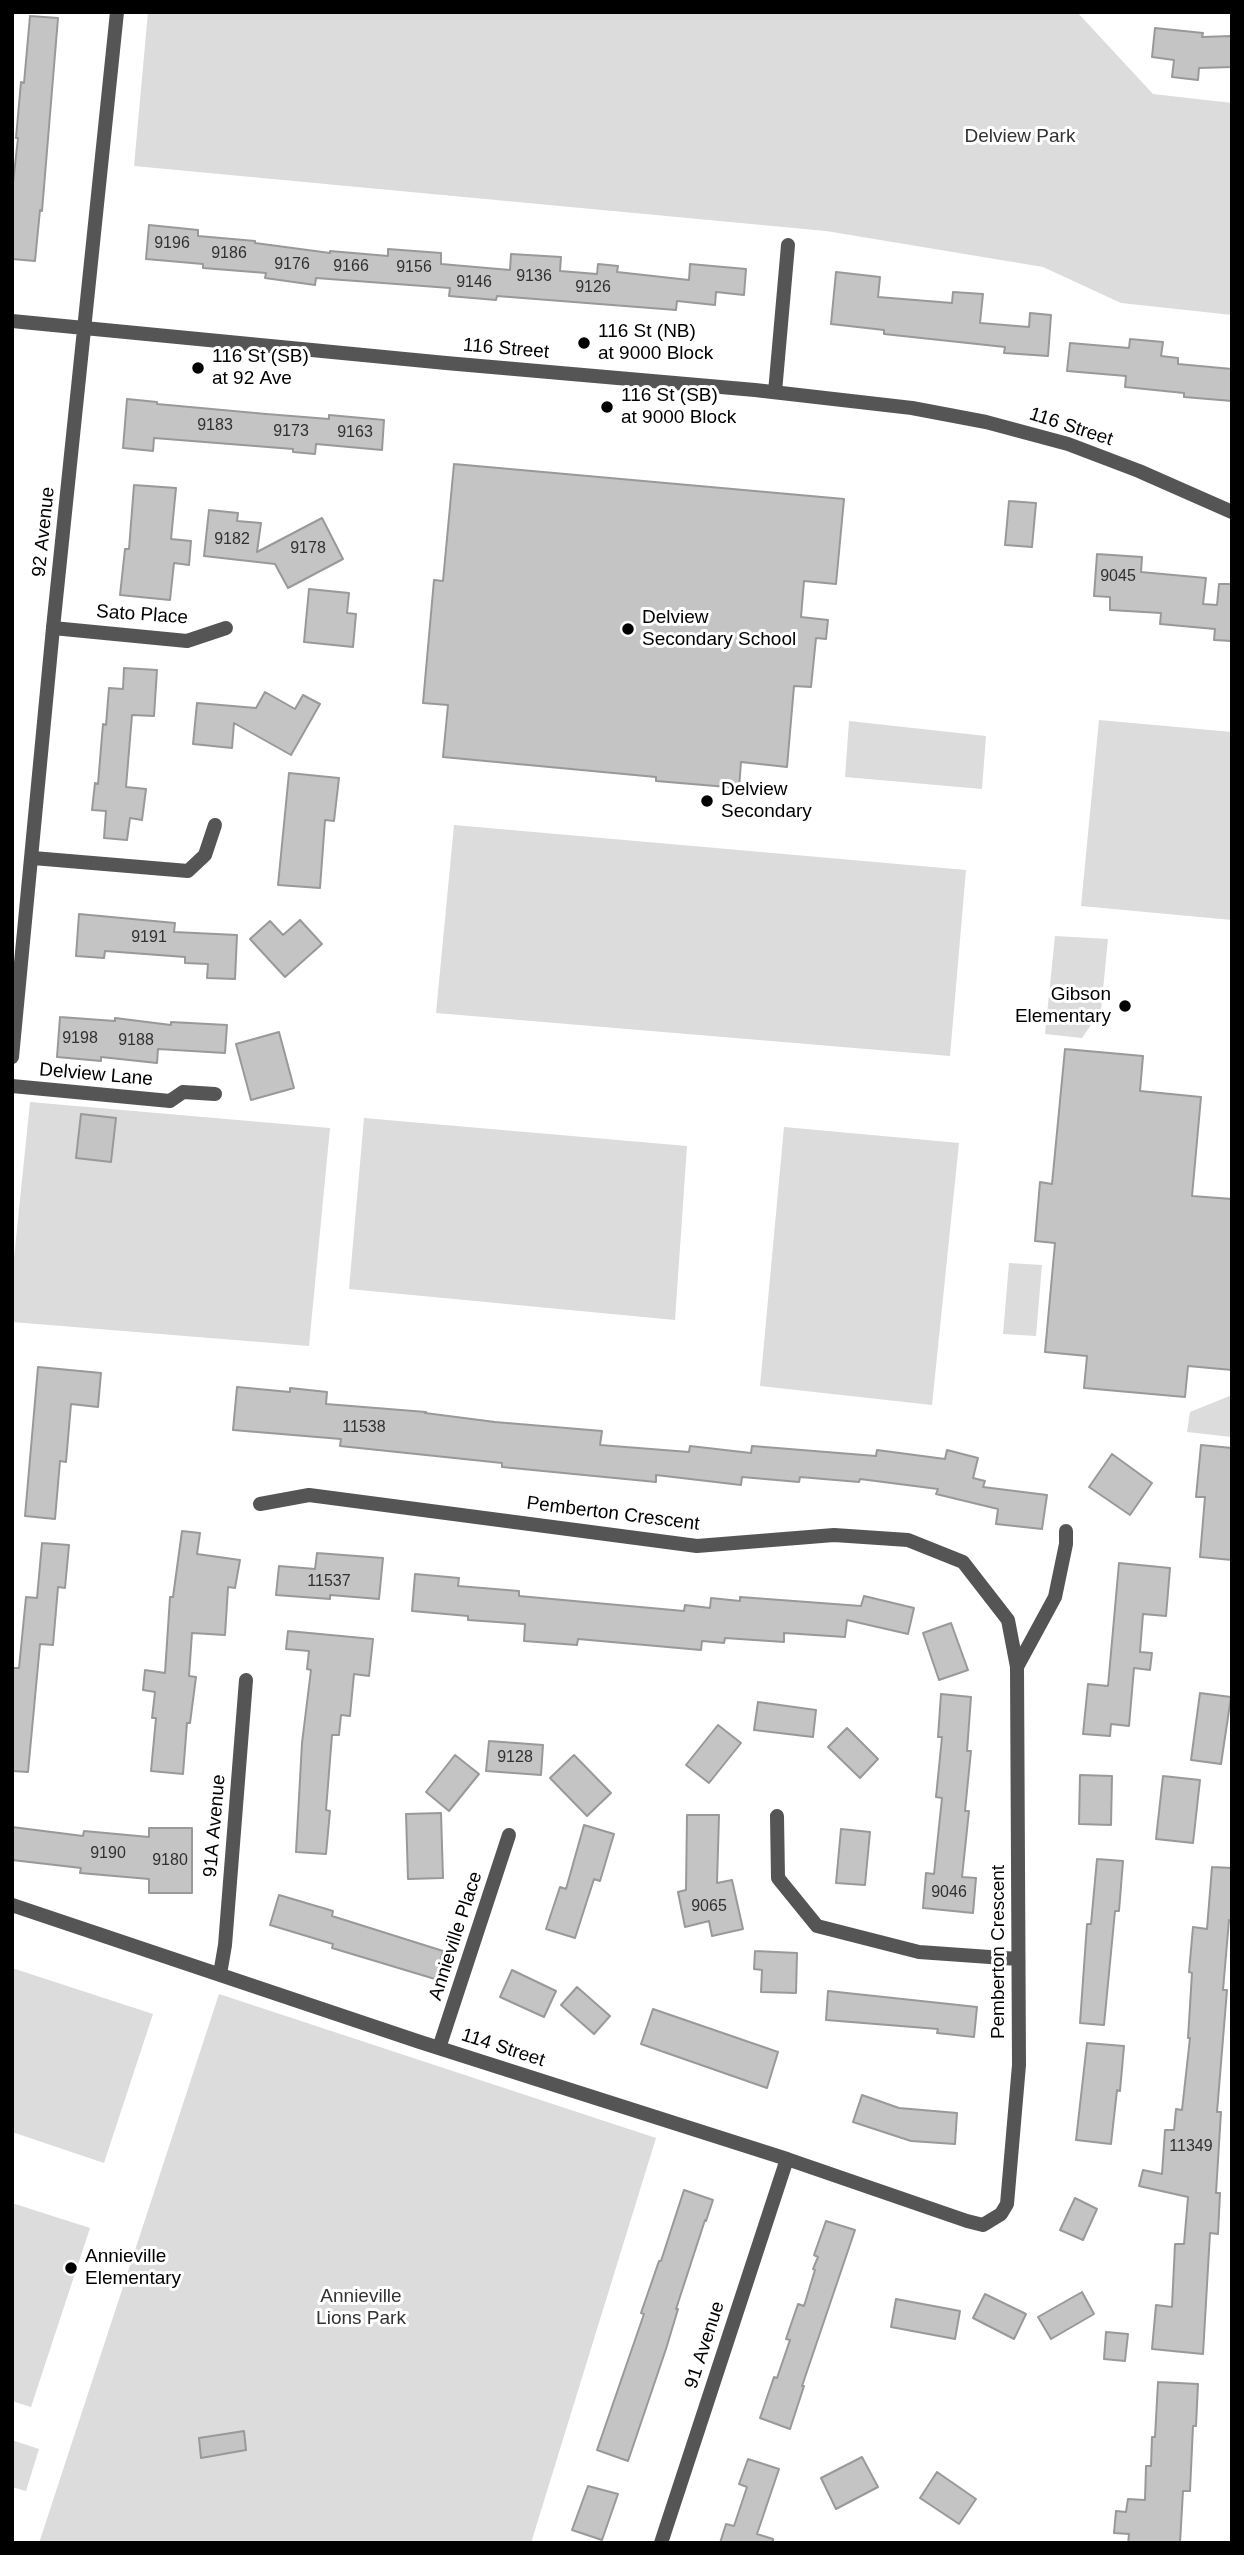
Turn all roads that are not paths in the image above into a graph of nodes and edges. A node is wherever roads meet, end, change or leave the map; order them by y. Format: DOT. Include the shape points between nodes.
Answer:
graph roads {
  1 [pos="117,12"];
  2 [pos="788,245"];
  3 [pos="12,321"];
  4 [pos="84,328"];
  5 [pos="775,392"];
  6 [pos="1232,512"];
  7 [pos="53,628"];
  8 [pos="226,628"];
  9 [pos="215,825"];
  10 [pos="33,858"];
  11 [pos="12,1057"];
  12 [pos="12,1086"];
  13 [pos="215,1094"];
  14 [pos="260,1504"];
  15 [pos="1066,1531"];
  16 [pos="1017,1667"];
  17 [pos="246,1680"];
  18 [pos="777,1816"];
  19 [pos="509,1835"];
  20 [pos="12,1905"];
  21 [pos="1018,1958"];
  22 [pos="220,1974"];
  23 [pos="439,2048"];
  24 [pos="787,2159"];
  25 [pos="983,2225"];
  26 [pos="661,2543"];
  1 -- 4 [label="street, 92 Avenue"];
  2 -- 5 [label="street"];
  3 -- 4 [label="street, 116 Street"];
  4 -- 5 [label="street, 116 Street"];
  4 -- 7 [label="street, 92 Avenue"];
  5 -- 6 [label="street, 116 Street" via="986,422 1068,444"];
  7 -- 8 [label="street, Sato Place" via="187,641"];
  7 -- 10 [label="street, 92 Avenue"];
  9 -- 10 [label="street" via="205,855 188,871"];
  10 -- 11 [label="street, 92 Avenue"];
  12 -- 13 [label="street, Delview Lane" via="170,1101 183,1092"];
  14 -- 16 [label="street, Pemberton Crescent" via="309,1495 697,1546 834,1535 908,1540 963,1562 1008,1620"];
  15 -- 16 [label="street, Pemberton Crescent" via="1055,1597"];
  16 -- 21 [label="street, Pemberton Crescent"];
  17 -- 22 [label="street, 91A Avenue"];
  18 -- 21 [label="street" via="778,1878 817,1926 919,1952"];
  19 -- 23 [label="street, Annieville Place"];
  20 -- 22 [label="street, 114 Street"];
  21 -- 25 [label="street, Pemberton Crescent" via="1019,2066 1007,2204 1001,2214"];
  22 -- 23 [label="street, 114 Street"];
  23 -- 24 [label="street, 114 Street"];
  24 -- 25 [label="street, 114 Street"];
  24 -- 26 [label="street, 91 Avenue"];
}
